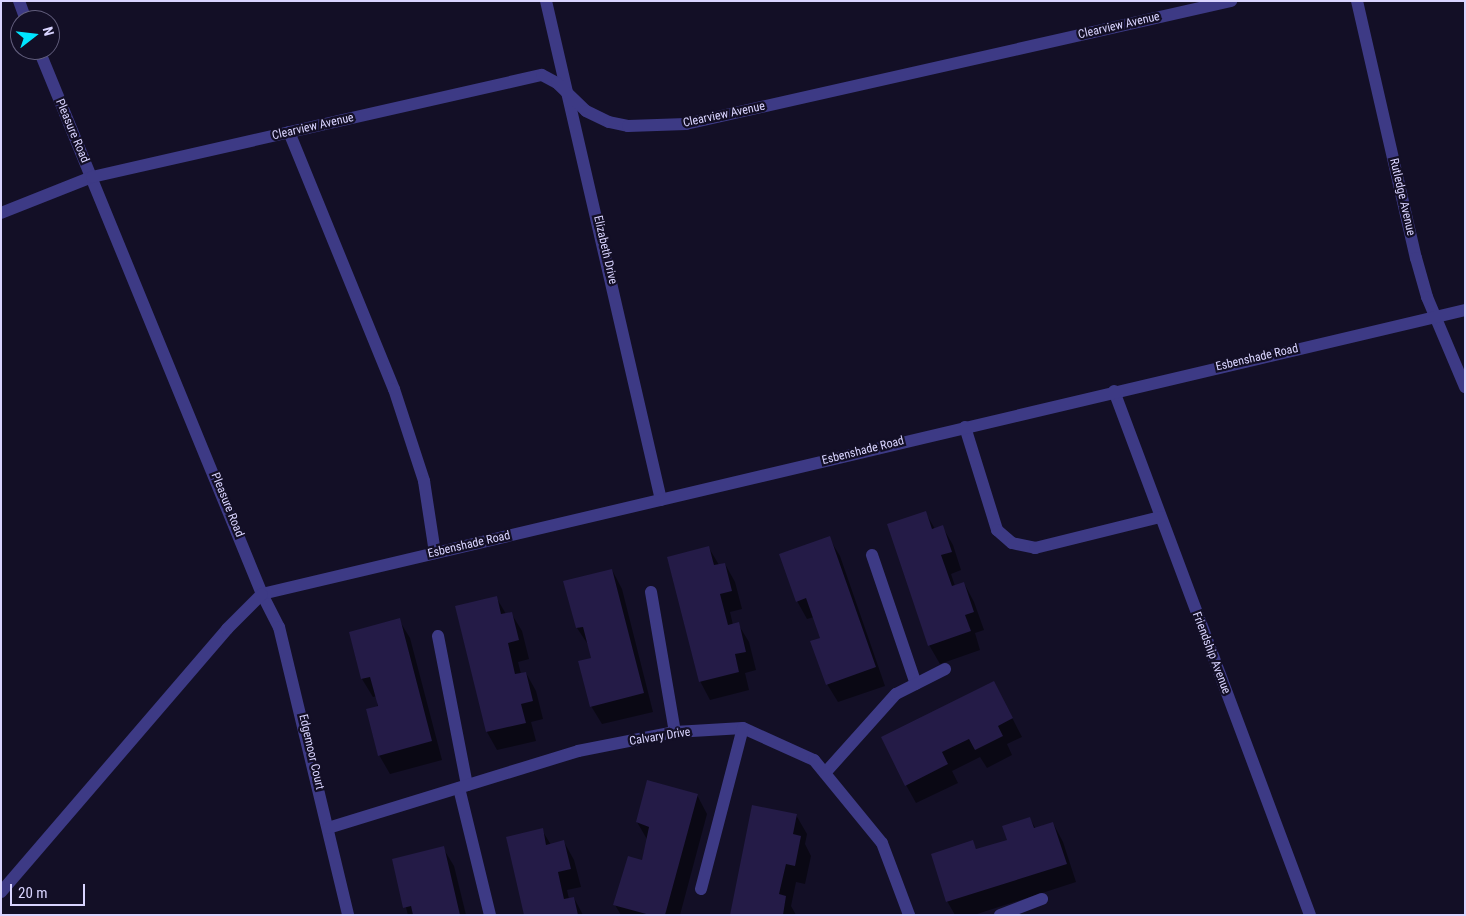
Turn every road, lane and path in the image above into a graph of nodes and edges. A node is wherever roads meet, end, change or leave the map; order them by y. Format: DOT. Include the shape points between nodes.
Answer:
graph roads {
  1 [pos="546,1"];
  2 [pos="1230,1"];
  3 [pos="1357,1"];
  4 [pos="43,60"];
  5 [pos="567,94"];
  6 [pos="289,132"];
  7 [pos="92,177"];
  8 [pos="1,213"];
  9 [pos="1465,310"];
  10 [pos="1435,317"];
  11 [pos="1465,387"];
  12 [pos="1114,391"];
  13 [pos="965,427"];
  14 [pos="661,500"];
  15 [pos="1160,517"];
  16 [pos="435,553"];
  17 [pos="872,555"];
  18 [pos="651,592"];
  19 [pos="262,594"];
  20 [pos="438,636"];
  21 [pos="946,669"];
  22 [pos="916,684"];
  23 [pos="743,728"];
  24 [pos="675,732"];
  25 [pos="825,772"];
  26 [pos="463,787"];
  27 [pos="328,828"];
  28 [pos="702,889"];
  29 [pos="1,892"];
  30 [pos="1042,899"];
  31 [pos="348,915"];
  32 [pos="490,915"];
  33 [pos="909,915"];
  34 [pos="1000,915"];
  35 [pos="1310,915"];
  1 -- 5 [label="street, Elizabeth Drive"];
  2 -- 5 [label="street, Clearview Avenue" via="686,124 628,126 609,122 586,111"];
  3 -- 10 [label="street, Rutledge Avenue" via="1416,258"];
  4 -- 7 [label="street, Pleasure Road"];
  5 -- 6 [label="street, Clearview Avenue" via="542,75"];
  5 -- 14 [label="street, Elizabeth Drive"];
  6 -- 7 [label="street, Clearview Avenue"];
  6 -- 16 [label="street" via="394,389 424,481"];
  7 -- 8 [label="street, Clearview Avenue"];
  7 -- 19 [label="street, Pleasure Road"];
  9 -- 10 [label="street, Esbenshade Road"];
  10 -- 11 [label="street, Rutledge Avenue"];
  10 -- 12 [label="street, Esbenshade Road"];
  12 -- 13 [label="street, Esbenshade Road"];
  12 -- 15 [label="street, Friendship Avenue"];
  13 -- 14 [label="street, Esbenshade Road"];
  13 -- 15 [label="street" via="996,530 1012,543 1035,548"];
  14 -- 16 [label="street, Esbenshade Road"];
  15 -- 35 [label="street, Friendship Avenue"];
  16 -- 19 [label="street, Esbenshade Road"];
  17 -- 22 [label="street"];
  18 -- 24 [label="street"];
  19 -- 27 [label="street, Edgemoor Court" via="288,653"];
  19 -- 29 [label="street" via="227,629"];
  20 -- 26 [label="street"];
  21 -- 22 [label="street"];
  22 -- 25 [label="street" via="896,694"];
  23 -- 24 [label="street, Calvary Drive"];
  23 -- 25 [label="street, Calvary Drive" via="814,760"];
  23 -- 28 [label="street"];
  24 -- 26 [label="street, Calvary Drive" via="578,751"];
  25 -- 33 [label="street, Calvary Drive" via="882,844"];
  26 -- 27 [label="street, Calvary Drive"];
  26 -- 32 [label="street"];
  27 -- 31 [label="street, Edgemoor Court"];
  30 -- 34 [label="street"];
}
